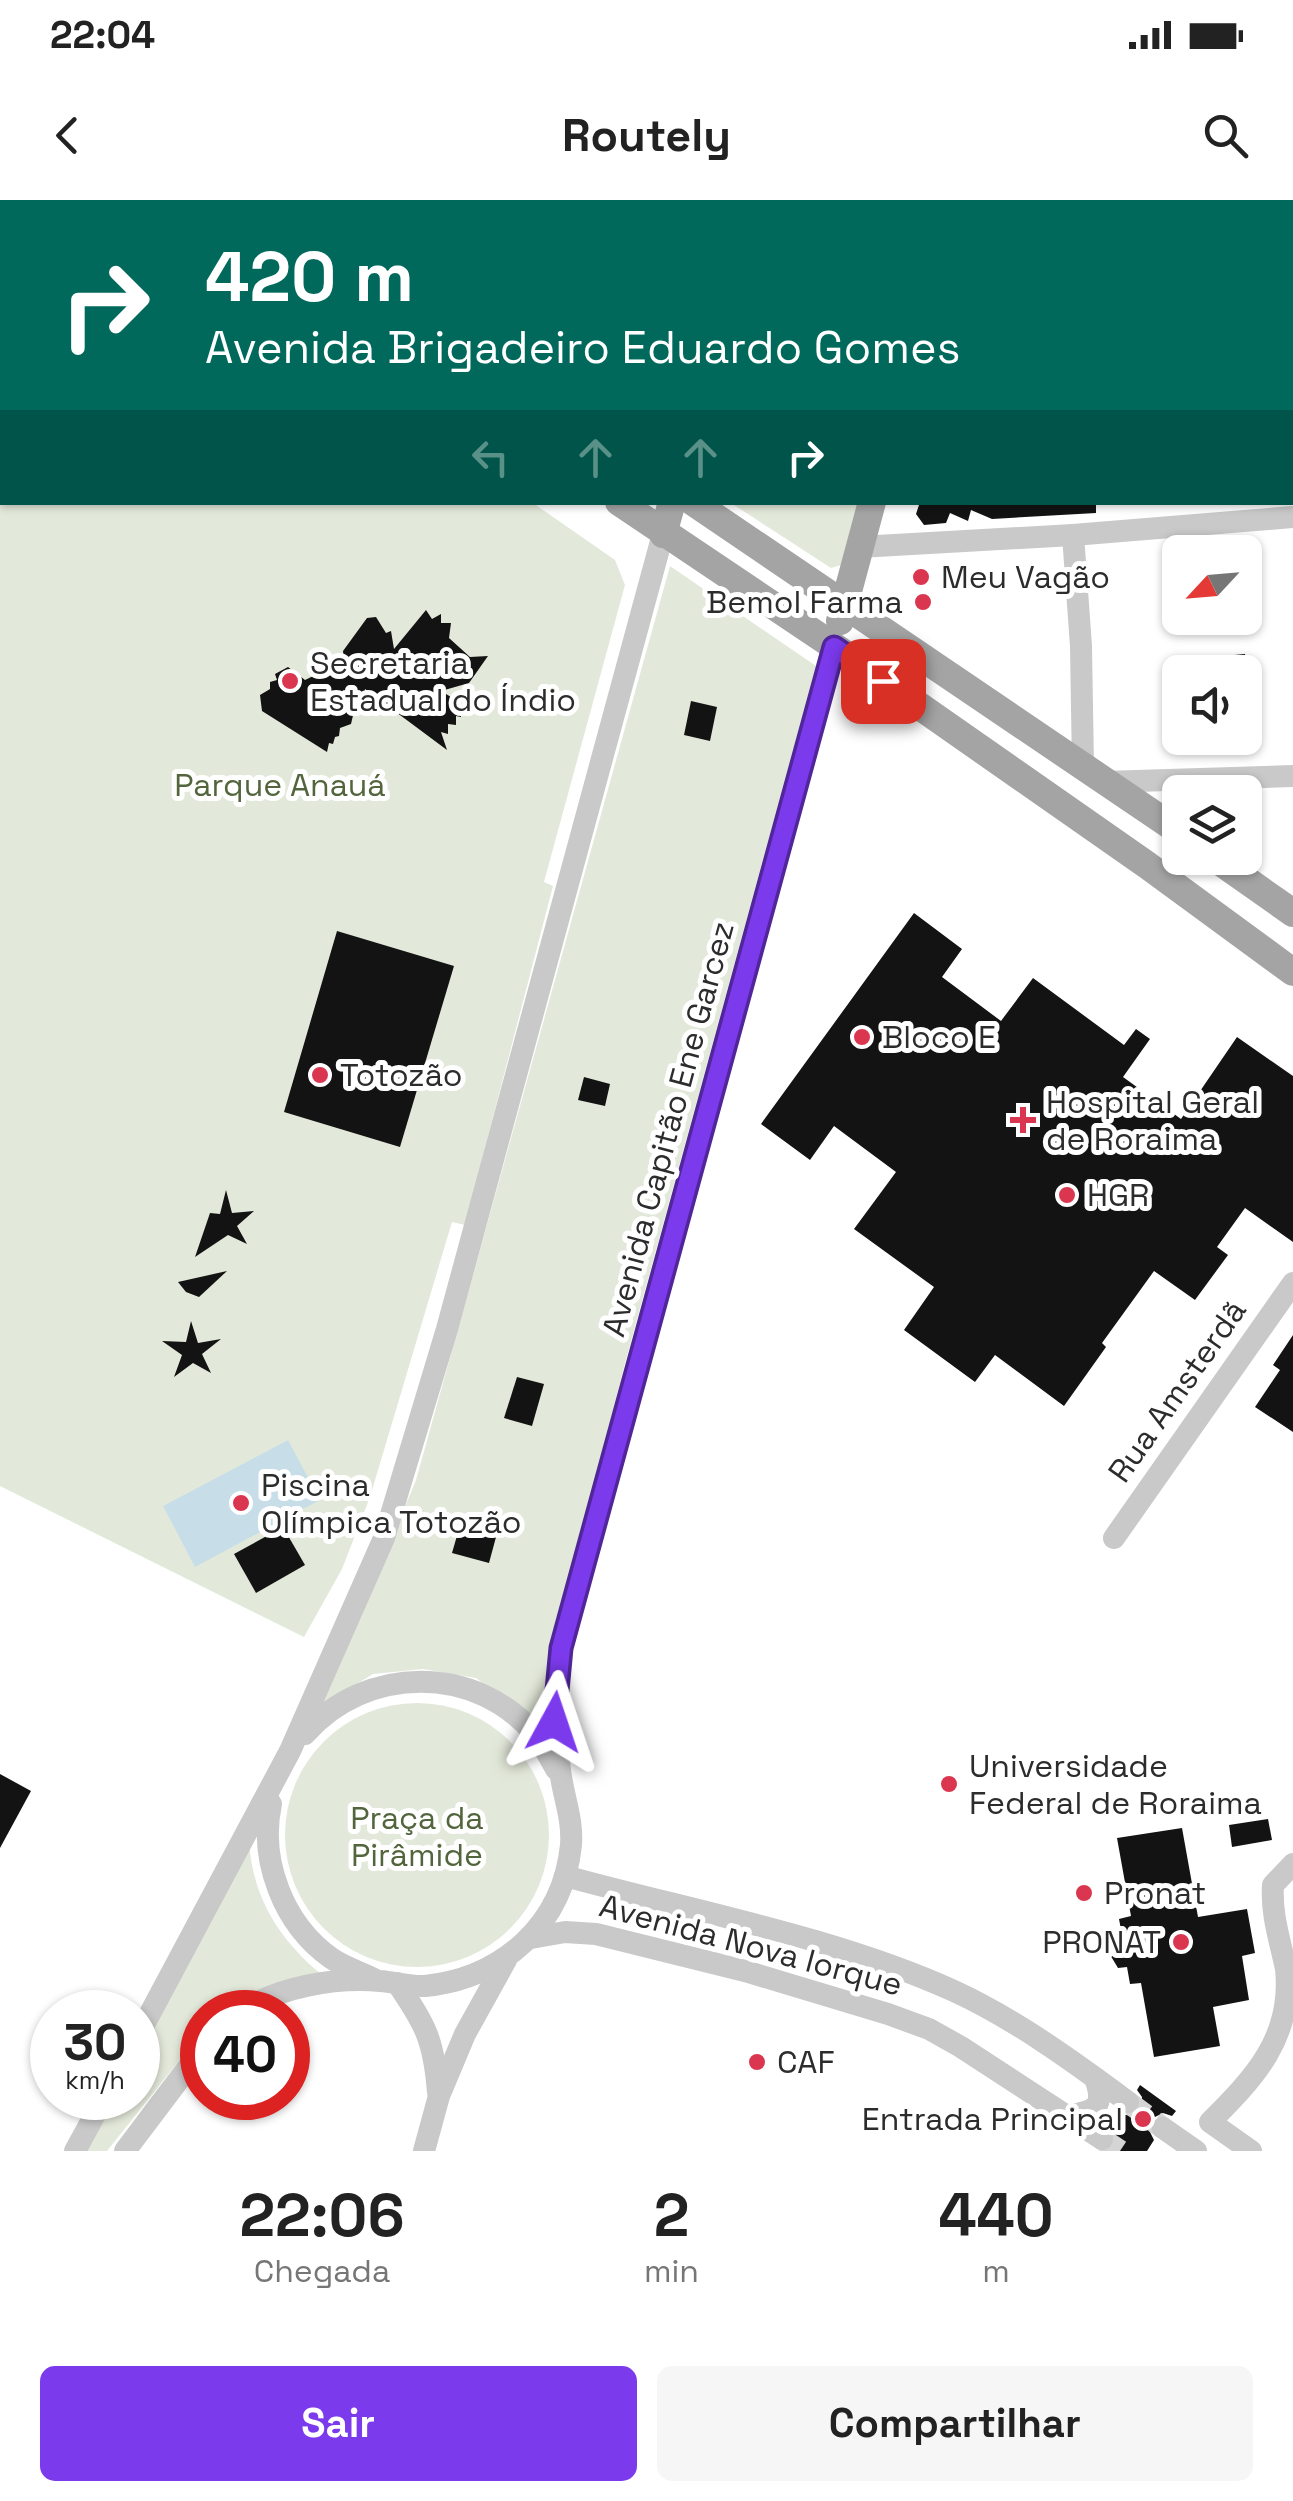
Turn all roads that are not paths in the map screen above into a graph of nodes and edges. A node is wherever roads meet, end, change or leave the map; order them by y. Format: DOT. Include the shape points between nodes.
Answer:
graph roads {
  1 [pos="623,505"];
  2 [pos="671,505"];
  3 [pos="696,505"];
  4 [pos="871,505"];
  5 [pos="1293,517"];
  6 [pos="663,534"];
  7 [pos="1073,535"];
  8 [pos="860,547"];
  9 [pos="844,605"];
  10 [pos="834,647"];
  11 [pos="1094,775"];
  12 [pos="1293,776"];
  13 [pos="1162,820"];
  14 [pos="1147,864"];
  15 [pos="1162,871"];
  16 [pos="1239,875"];
  17 [pos="1243,878"];
  18 [pos="1293,913"];
  19 [pos="1218,917"];
  20 [pos="1293,972"];
  21 [pos="1293,1283"];
  22 [pos="1114,1538"];
  23 [pos="290,1751"];
  24 [pos="277,1776"];
  25 [pos="560,1776"];
  26 [pos="1293,1864"];
  27 [pos="566,1876"];
  28 [pos="531,1938"];
  29 [pos="506,1960"];
  30 [pos="387,1982"];
  31 [pos="294,1990"];
  32 [pos="160,1995"];
  33 [pos="180,2078"];
  34 [pos="1095,2078"];
  35 [pos="438,2096"];
  36 [pos="1128,2102"];
  37 [pos="1069,2116"];
  38 [pos="92,2120"];
  39 [pos="1102,2139"];
  40 [pos="1164,2139"];
  41 [pos="1194,2149"];
  42 [pos="75,2151"];
  43 [pos="125,2151"];
  44 [pos="424,2151"];
  45 [pos="1251,2151"];
  1 -- 6 [label="main road"];
  2 -- 6 [label="main road, Avenida Capitão Ene Garcez"];
  3 -- 9 [label="main road"];
  4 -- 8 [label="main road, Avenida Capitão Ene Garcez"];
  5 -- 7 [label="street"];
  6 -- 10 [label="main road"];
  6 -- 23 [label="street, Avenida Capitão Ene Garcez" via="384,1538"];
  7 -- 8 [label="street"];
  7 -- 11 [label="street"];
  8 -- 9 [label="main road, Avenida Capitão Ene Garcez"];
  9 -- 10 [label="main road, Avenida Capitão Ene Garcez"];
  9 -- 11 [label="main road"];
  10 -- 14 [label="main road"];
  10 -- 25 [label="street, Avenida Capitão Ene Garcez" via="561,1648 554,1722"];
  11 -- 12 [label="street"];
  11 -- 13 [label="main road"];
  14 -- 15 [label="main road"];
  14 -- 19 [label="main road"];
  16 -- 17 [label="main road"];
  17 -- 18 [label="main road"];
  17 -- 19 [label="main road" via="1216,870 1200,877 1198,892"];
  19 -- 20 [label="main road"];
  21 -- 22 [label="street, Rua Amsterdã"];
  23 -- 24 [label="street, Avenida Capitão Ene Garcez"];
  23 -- 25 [label="street, Avenida Capitão Ene Garcez" via="321,1715 362,1690 408,1680 456,1685 500,1704 536,1736"];
  24 -- 30 [label="street, Avenida Capitão Ene Garcez" via="266,1826 272,1876 295,1922 331,1958"];
  24 -- 32 [label="street, Avenida Capitão Ene Garcez"];
  25 -- 27 [label="street, Avenida Capitão Ene Garcez" via="570,1809"];
  26 -- 45 [label="street" via="1273,1885 1288,1990 1280,2035 1267,2062 1210,2122"];
  27 -- 28 [label="street, Avenida Capitão Ene Garcez"];
  27 -- 34 [label="street, Avenida Nova Iorque" via="900,1970 956,1992"];
  28 -- 29 [label="street, Avenida Capitão Ene Garcez"];
  28 -- 37 [label="street, Avenida Nova Iorque" via="596,1934 844,1999 929,2029"];
  29 -- 30 [label="street, Avenida Capitão Ene Garcez" via="465,1980"];
  29 -- 35 [label="street"];
  30 -- 31 [label="street, Avenida Capitão Ene Garcez"];
  30 -- 35 [label="street" via="420,2014 435,2052"];
  33 -- 43 [label="street"];
  34 -- 36 [label="street, Avenida Nova Iorque"];
  34 -- 37 [label="street" via="1100,2102"];
  35 -- 44 [label="street"];
  37 -- 39 [label="street, Avenida Nova Iorque"];
  38 -- 42 [label="street"];
  40 -- 41 [label="street"];
}
